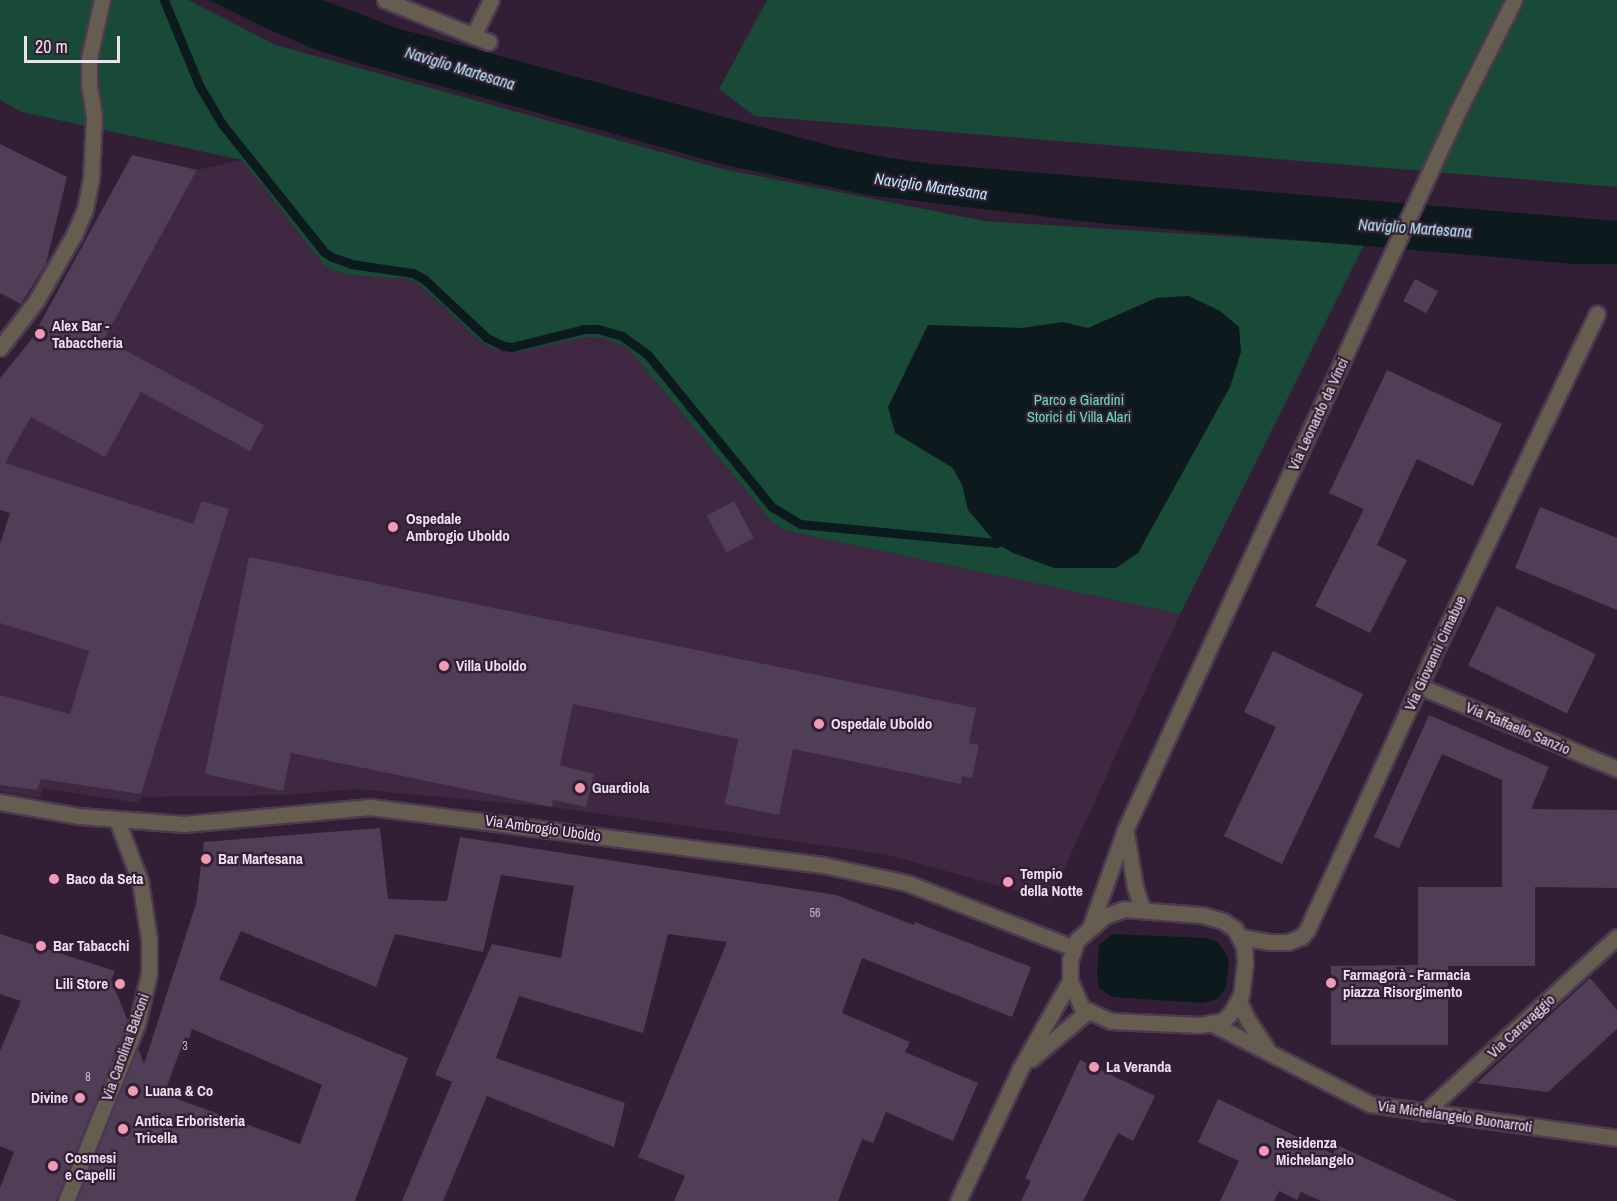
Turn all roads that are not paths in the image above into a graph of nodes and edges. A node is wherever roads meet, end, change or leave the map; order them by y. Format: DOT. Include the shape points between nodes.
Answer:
graph roads {
  1 [pos="102,0"];
  2 [pos="385,0"];
  3 [pos="491,0"];
  4 [pos="1514,0"];
  5 [pos="473,36"];
  6 [pos="489,42"];
  7 [pos="1598,314"];
  8 [pos="0,348"];
  9 [pos="1419,686"];
  10 [pos="1617,769"];
  11 [pos="0,802"];
  12 [pos="117,820"];
  13 [pos="1125,830"];
  14 [pos="1142,909"];
  15 [pos="1091,925"];
  16 [pos="1241,937"];
  17 [pos="1617,937"];
  18 [pos="1074,948"];
  19 [pos="1070,981"];
  20 [pos="1239,1001"];
  21 [pos="1088,1011"];
  22 [pos="1211,1023"];
  23 [pos="1270,1052"];
  24 [pos="1020,1069"];
  25 [pos="1424,1113"];
  26 [pos="1617,1138"];
  27 [pos="66,1201"];
  28 [pos="958,1201"];
  1 -- 8 [label="street" via="89,58 94,116 91,179 85,209 42,292"];
  2 -- 5 [label="street"];
  3 -- 5 [label="street"];
  4 -- 13 [label="street, Via Leonardo da Vinci" via="1458,111"];
  5 -- 6 [label="street"];
  7 -- 9 [label="street, Via Giovanni Cimabue"];
  9 -- 10 [label="street, Via Raffaello Sanzio"];
  9 -- 16 [label="street, Via Giovanni Cimabue" via="1301,937 1288,942"];
  11 -- 12 [label="street, Via Ambrogio Uboldo"];
  12 -- 18 [label="street, Via Ambrogio Uboldo" via="184,824 370,807 823,864 882,876 941,895"];
  12 -- 27 [label="street, Via Carolina Balconi" via="140,881 150,939 149,974 137,1024"];
  13 -- 14 [label="street"];
  13 -- 15 [label="street, Via Leonardo da Vinci"];
  14 -- 15 [label="street" via="1113,912"];
  14 -- 16 [label="street" via="1202,915 1223,921"];
  15 -- 18 [label="street"];
  16 -- 20 [label="street" via="1245,963"];
  17 -- 25 [label="street, Via Caravaggio"];
  18 -- 19 [label="street"];
  19 -- 21 [label="street" via="1077,1002"];
  19 -- 24 [label="street"];
  20 -- 22 [label="street" via="1227,1017"];
  20 -- 23 [label="street, Via Michelangelo Buonarroti"];
  21 -- 22 [label="street" via="1111,1021"];
  21 -- 24 [label="street"];
  22 -- 23 [label="street, Via Michelangelo Buonarroti"];
  23 -- 25 [label="street, Via Michelangelo Buonarroti" via="1298,1070 1370,1104"];
  24 -- 28 [label="street"];
  25 -- 26 [label="street, Via Michelangelo Buonarroti"];
}
